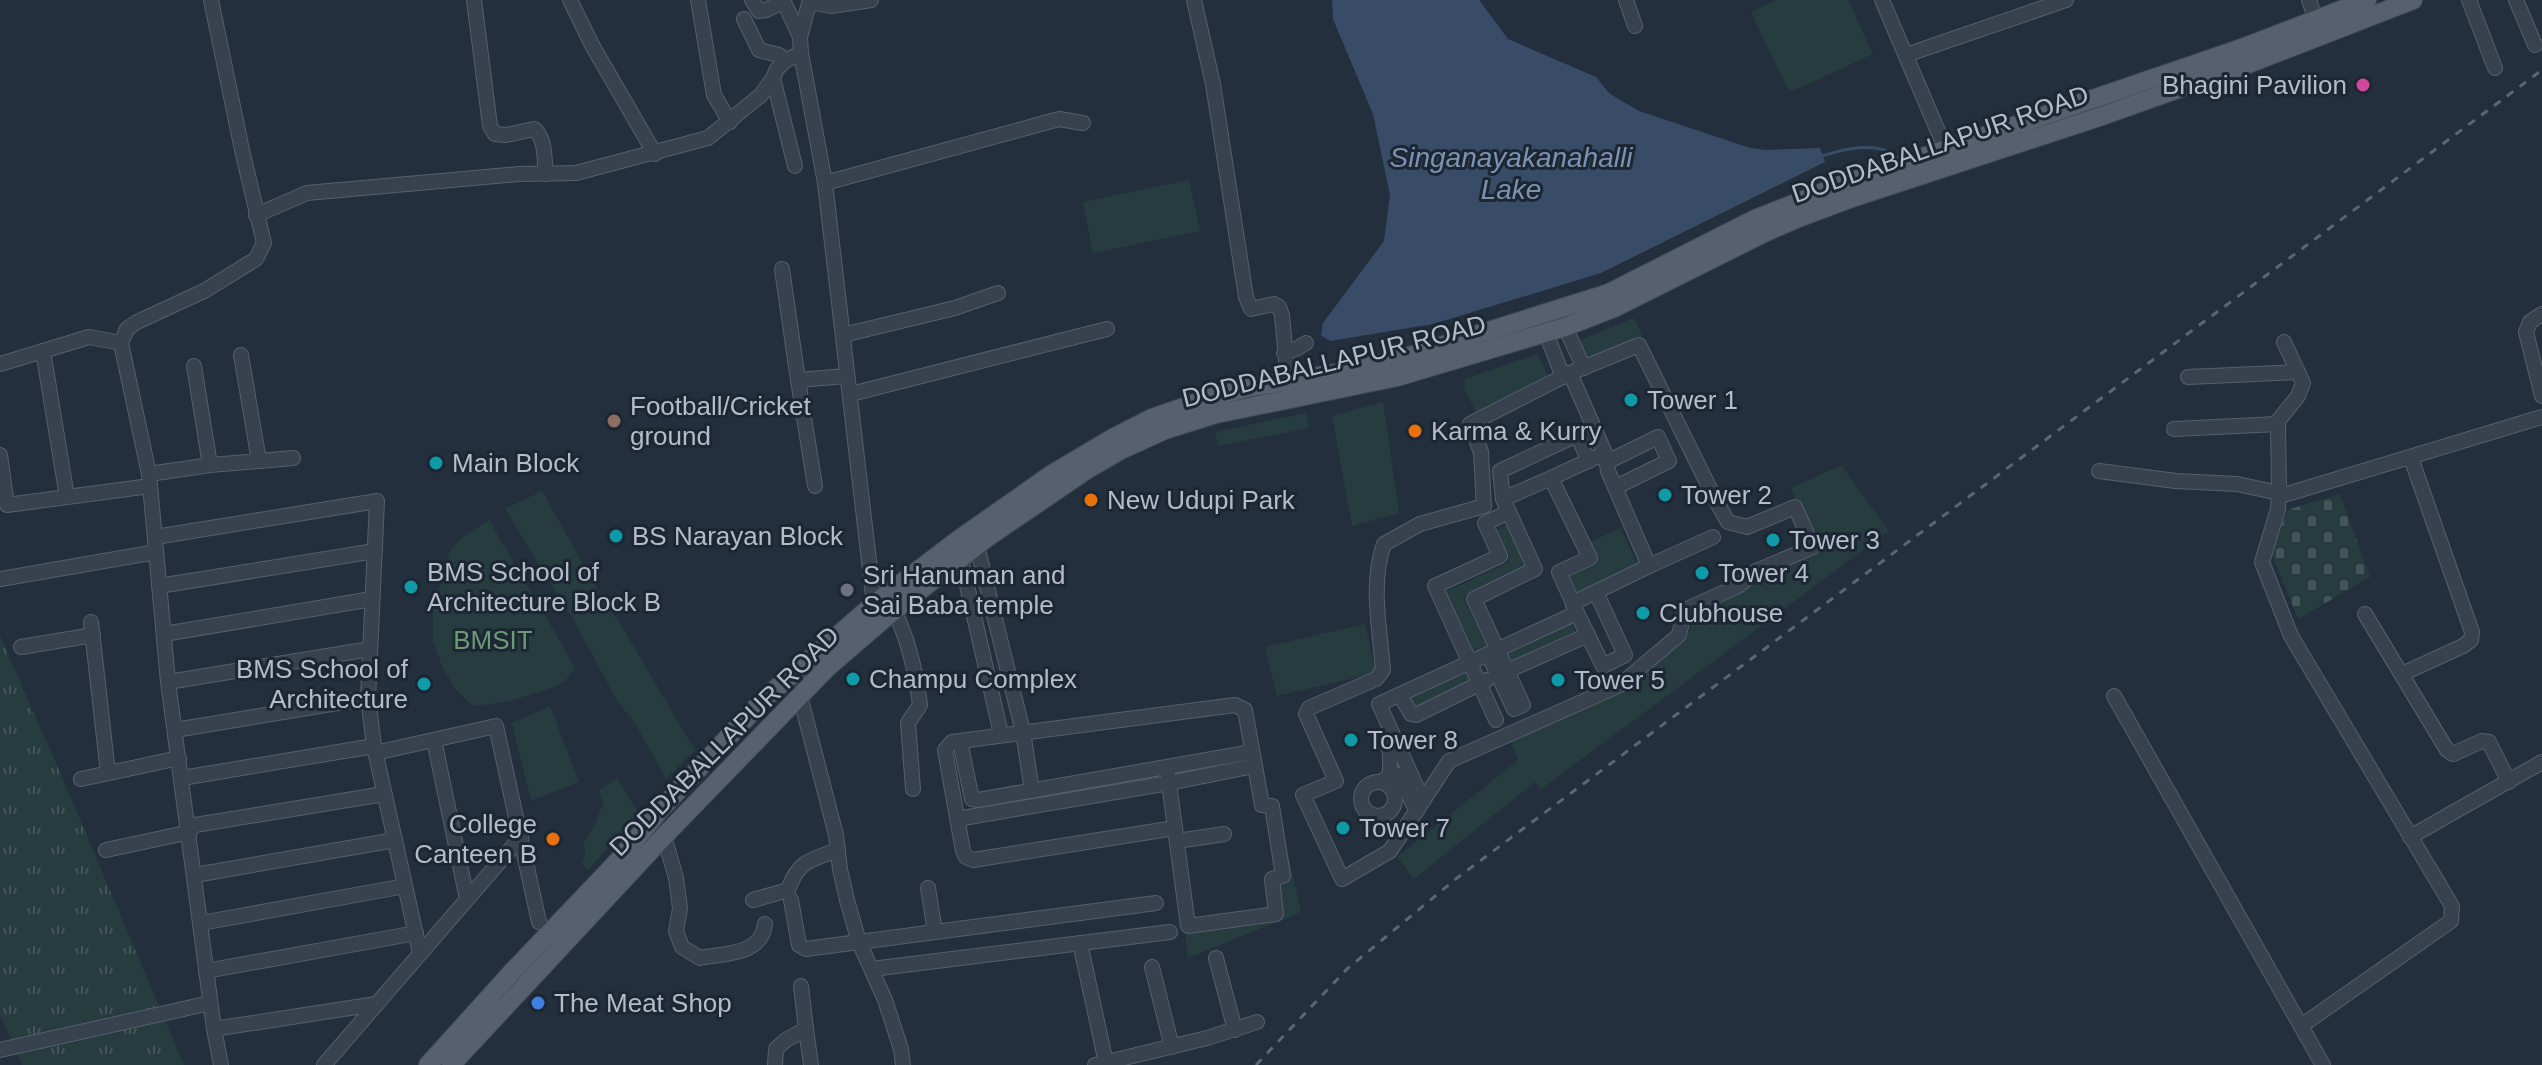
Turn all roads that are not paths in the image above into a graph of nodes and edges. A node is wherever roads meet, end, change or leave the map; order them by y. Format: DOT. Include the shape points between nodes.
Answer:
graph roads {
  1 [pos="211,0"];
  2 [pos="474,0"];
  3 [pos="570,0"];
  4 [pos="698,0"];
  5 [pos="752,0"];
  6 [pos="871,0"];
  7 [pos="1194,0"];
  8 [pos="1626,0"];
  9 [pos="1882,0"];
  10 [pos="2066,0"];
  11 [pos="2309,0"];
  12 [pos="2367,0"];
  13 [pos="2413,0"];
  14 [pos="2469,0"];
  15 [pos="2516,0"];
  16 [pos="784,1"];
  17 [pos="810,1"];
  18 [pos="744,19"];
  19 [pos="2316,20"];
  20 [pos="1635,26"];
  21 [pos="800,37"];
  22 [pos="2535,45"];
  23 [pos="801,53"];
  24 [pos="1906,55"];
  25 [pos="2245,56"];
  26 [pos="785,61"];
  27 [pos="2495,68"];
  28 [pos="773,78"];
  29 [pos="730,122"];
  30 [pos="1083,123"];
  31 [pos="1946,150"];
  32 [pos="655,154"];
  33 [pos="795,166"];
  34 [pos="546,174"];
  35 [pos="1901,174"];
  36 [pos="825,183"];
  37 [pos="256,215"];
  38 [pos="782,269"];
  39 [pos="998,293"];
  40 [pos="2542,314"];
  41 [pos="1565,327"];
  42 [pos="1107,329"];
  43 [pos="1546,333"];
  44 [pos="843,335"];
  45 [pos="2284,342"];
  46 [pos="121,343"];
  47 [pos="1306,343"];
  48 [pos="43,351"];
  49 [pos="1284,353"];
  50 [pos="241,355"];
  51 [pos="0,364"];
  52 [pos="194,366"];
  53 [pos="2298,372"];
  54 [pos="1573,373"];
  55 [pos="847,376"];
  56 [pos="2188,377"];
  57 [pos="798,380"];
  58 [pos="1288,381"];
  59 [pos="851,394"];
  60 [pos="2542,396"];
  61 [pos="2542,417"];
  62 [pos="2278,424"];
  63 [pos="2174,429"];
  64 [pos="0,455"];
  65 [pos="1606,457"];
  66 [pos="293,458"];
  67 [pos="2411,458"];
  68 [pos="259,461"];
  69 [pos="1589,461"];
  70 [pos="210,465"];
  71 [pos="2099,471"];
  72 [pos="1551,478"];
  73 [pos="150,480"];
  74 [pos="815,486"];
  75 [pos="1616,487"];
  76 [pos="2279,493"];
  77 [pos="67,497"];
  78 [pos="1506,505"];
  79 [pos="1713,537"];
  80 [pos="155,544"];
  81 [pos="977,546"];
  82 [pos="375,551"];
  83 [pos="961,559"];
  84 [pos="1649,566"];
  85 [pos="0,579"];
  86 [pos="159,586"];
  87 [pos="1596,592"];
  88 [pos="372,599"];
  89 [pos="1575,608"];
  90 [pos="885,611"];
  91 [pos="2365,614"];
  92 [pos="164,634"];
  93 [pos="1588,635"];
  94 [pos="21,647"];
  95 [pos="370,649"];
  96 [pos="1493,652"];
  97 [pos="1470,663"];
  98 [pos="1502,673"];
  99 [pos="2402,674"];
  100 [pos="168,682"];
  101 [pos="1480,683"];
  102 [pos="1400,695"];
  103 [pos="800,696"];
  104 [pos="2114,696"];
  105 [pos="368,698"];
  106 [pos="1379,704"];
  107 [pos="1496,720"];
  108 [pos="175,730"];
  109 [pos="1023,732"];
  110 [pos="1001,734"];
  111 [pos="434,740"];
  112 [pos="960,741"];
  113 [pos="374,750"];
  114 [pos="179,758"];
  115 [pos="1253,759"];
  116 [pos="2538,764"];
  117 [pos="108,773"];
  118 [pos="1398,775"];
  119 [pos="1168,776"];
  120 [pos="182,778"];
  121 [pos="81,779"];
  122 [pos="2542,780"];
  123 [pos="1381,782"];
  124 [pos="2509,782"];
  125 [pos="913,789"];
  126 [pos="1032,791"];
  127 [pos="384,794"];
  128 [pos="1420,806"];
  129 [pos="957,819"];
  130 [pos="189,829"];
  131 [pos="1176,834"];
  132 [pos="1224,834"];
  133 [pos="664,836"];
  134 [pos="521,837"];
  135 [pos="2410,837"];
  136 [pos="395,840"];
  137 [pos="106,850"];
  138 [pos="838,850"];
  139 [pos="195,875"];
  140 [pos="405,886"];
  141 [pos="928,888"];
  142 [pos="467,899"];
  143 [pos="753,900"];
  144 [pos="791,900"];
  145 [pos="1156,903"];
  146 [pos="539,922"];
  147 [pos="201,923"];
  148 [pos="765,924"];
  149 [pos="935,932"];
  150 [pos="1170,932"];
  151 [pos="416,933"];
  152 [pos="859,942"];
  153 [pos="1080,943"];
  154 [pos="420,953"];
  155 [pos="1216,958"];
  156 [pos="1152,967"];
  157 [pos="872,969"];
  158 [pos="206,971"];
  159 [pos="801,986"];
  160 [pos="210,1003"];
  161 [pos="376,1004"];
  162 [pos="1257,1022"];
  163 [pos="2301,1026"];
  164 [pos="214,1029"];
  165 [pos="806,1029"];
  166 [pos="1235,1030"];
  167 [pos="1172,1047"];
  168 [pos="0,1050"];
  169 [pos="1100,1064"];
  170 [pos="221,1065"];
  171 [pos="324,1065"];
  172 [pos="428,1065"];
  173 [pos="451,1065"];
  174 [pos="775,1065"];
  175 [pos="811,1065"];
  176 [pos="903,1065"];
  177 [pos="2323,1065"];
  1 -- 37 [label="street"];
  2 -- 34 [label="street" via="490,126 495,134 539,132"];
  3 -- 32 [label="street"];
  4 -- 29 [label="street" via="714,95"];
  5 -- 16 [label="street" via="759,11"];
  6 -- 17 [label="street" via="831,6"];
  7 -- 49 [label="street" via="1213,84 1246,297 1251,309 1279,307"];
  8 -- 20 [label="street"];
  9 -- 24 [label="street"];
  10 -- 24 [label="street"];
  11 -- 19 [label="street"];
  12 -- 19 [label="main road, DODDABALLAPUR ROAD"];
  13 -- 25 [label="main road, DODDABALLAPUR ROAD"];
  14 -- 27 [label="street"];
  15 -- 22 [label="street"];
  16 -- 21 [label="street"];
  17 -- 21 [label="street"];
  18 -- 26 [label="street" via="759,50"];
  19 -- 25 [label="main road, DODDABALLAPUR ROAD"];
  21 -- 23 [label="street"];
  23 -- 26 [label="street"];
  23 -- 36 [label="street"];
  24 -- 31 [label="street"];
  25 -- 31 [label="main road, DODDABALLAPUR ROAD"];
  25 -- 35 [label="main road, DODDABALLAPUR ROAD" via="2085,122"];
  26 -- 28 [label="street"];
  28 -- 29 [label="street"];
  28 -- 33 [label="street"];
  29 -- 32 [label="street" via="708,138"];
  30 -- 36 [label="street" via="1059,119"];
  31 -- 35 [label="main road, DODDABALLAPUR ROAD"];
  32 -- 34 [label="street" via="576,173"];
  34 -- 37 [label="street" via="307,193"];
  35 -- 41 [label="main road, DODDABALLAPUR ROAD"];
  35 -- 58 [label="main road, DODDABALLAPUR ROAD" via="1755,219 1609,293 1400,359"];
  36 -- 44 [label="street"];
  37 -- 46 [label="street" via="264,243 256,259 137,322"];
  38 -- 57 [label="street"];
  39 -- 44 [label="street"];
  40 -- 60 [label="street" via="2526,332"];
  41 -- 43 [label="main road, DODDABALLAPUR ROAD"];
  41 -- 54 [label="street"];
  42 -- 59 [label="street"];
  43 -- 54 [label="street"];
  43 -- 81 [label="main road, DODDABALLAPUR ROAD" via="1397,377 1216,414 1165,430 1088,469"];
  44 -- 55 [label="street"];
  45 -- 53 [label="street"];
  46 -- 48 [label="street" via="89,337"];
  46 -- 73 [label="street"];
  47 -- 49 [label="street"];
  48 -- 51 [label="street"];
  48 -- 77 [label="street"];
  49 -- 58 [label="street"];
  50 -- 68 [label="street"];
  52 -- 70 [label="street"];
  53 -- 56 [label="street"];
  53 -- 62 [label="street" via="2303,383"];
  54 -- 65 [label="street"];
  54 -- 128 [label="street" via="1470,424 1481,452 1484,506 1420,524 1384,544 1377,591 1383,670 1376,679 1309,708 1306,714 1336,781 1303,795 1342,879 1390,851"];
  54 -- 128 [label="street" via="1639,345 1728,522 1747,527 1795,507 1813,547 1685,610 1679,635 1620,685 1449,761"];
  55 -- 57 [label="street"];
  55 -- 59 [label="street"];
  57 -- 74 [label="street"];
  58 -- 90 [label="main road, DODDABALLAPUR ROAD" via="1210,398 1111,439 1003,507"];
  59 -- 90 [label="street"];
  61 -- 67 [label="street"];
  62 -- 63 [label="street"];
  62 -- 76 [label="street"];
  64 -- 77 [label="street" via="7,505"];
  65 -- 69 [label="street"];
  65 -- 75 [label="street"];
  65 -- 75 [label="street" via="1658,437 1669,461"];
  66 -- 68 [label="street"];
  67 -- 76 [label="street"];
  67 -- 99 [label="street" via="2472,632 2463,646"];
  68 -- 70 [label="street"];
  69 -- 72 [label="street"];
  69 -- 78 [label="street" via="1577,435 1500,471"];
  70 -- 73 [label="street"];
  71 -- 76 [label="street"];
  72 -- 78 [label="street"];
  72 -- 89 [label="street" via="1590,558 1559,572"];
  73 -- 77 [label="street"];
  73 -- 80 [label="street"];
  75 -- 84 [label="street"];
  76 -- 135 [label="street" via="2262,562 2291,636"];
  78 -- 96 [label="street" via="1535,569 1474,599"];
  78 -- 97 [label="street" via="1485,523 1500,556 1435,586"];
  79 -- 84 [label="street"];
  80 -- 82 [label="street" via="377,501"];
  80 -- 85 [label="street"];
  80 -- 86 [label="street"];
  81 -- 83 [label="main road, DODDABALLAPUR ROAD"];
  81 -- 109 [label="street"];
  82 -- 86 [label="street"];
  82 -- 88 [label="street"];
  83 -- 90 [label="main road, DODDABALLAPUR ROAD"];
  83 -- 110 [label="street"];
  84 -- 87 [label="street"];
  86 -- 92 [label="street"];
  87 -- 89 [label="street"];
  87 -- 93 [label="street" via="1625,655 1603,666"];
  88 -- 92 [label="street"];
  88 -- 95 [label="street"];
  89 -- 93 [label="street"];
  89 -- 96 [label="street"];
  90 -- 103 [label="main road, DODDABALLAPUR ROAD"];
  90 -- 125 [label="street" via="903,627 920,705 908,723"];
  90 -- 172 [label="main road, DODDABALLAPUR ROAD" via="765,698"];
  91 -- 99 [label="street"];
  92 -- 100 [label="street"];
  93 -- 98 [label="street"];
  94 -- 117 [label="street" via="92,629"];
  95 -- 100 [label="street"];
  95 -- 105 [label="street"];
  96 -- 97 [label="street"];
  96 -- 98 [label="street"];
  97 -- 101 [label="street"];
  97 -- 102 [label="street"];
  98 -- 101 [label="street"];
  99 -- 124 [label="street" via="2447,750 2453,754 2489,742"];
  100 -- 108 [label="street"];
  101 -- 102 [label="street" via="1416,715"];
  101 -- 107 [label="street"];
  102 -- 106 [label="street"];
  103 -- 133 [label="main road, DODDABALLAPUR ROAD"];
  103 -- 138 [label="street"];
  104 -- 163 [label="street"];
  105 -- 108 [label="street"];
  105 -- 113 [label="street"];
  106 -- 123 [label="street" via="1376,710 1391,767"];
  106 -- 128 [label="street"];
  108 -- 114 [label="street"];
  109 -- 110 [label="street"];
  109 -- 115 [label="street" via="1235,705 1245,710"];
  109 -- 126 [label="street"];
  110 -- 112 [label="street"];
  111 -- 113 [label="street"];
  111 -- 134 [label="street" via="496,726"];
  111 -- 142 [label="street"];
  112 -- 126 [label="street" via="972,799"];
  112 -- 129 [label="street" via="945,750"];
  113 -- 120 [label="street"];
  113 -- 127 [label="street"];
  114 -- 117 [label="street"];
  114 -- 120 [label="street"];
  115 -- 119 [label="street"];
  115 -- 131 [label="street" via="1262,805 1272,806 1283,876 1272,879 1276,914 1188,926"];
  116 -- 122 [label="street"];
  116 -- 124 [label="street"];
  117 -- 121 [label="street"];
  118 -- 128 [label="street"];
  119 -- 126 [label="street"];
  119 -- 129 [label="street"];
  119 -- 131 [label="street"];
  120 -- 130 [label="street"];
  124 -- 135 [label="street"];
  127 -- 130 [label="street"];
  127 -- 136 [label="street"];
  129 -- 131 [label="street" via="963,851 973,860"];
  130 -- 137 [label="street"];
  130 -- 139 [label="street"];
  131 -- 132 [label="street"];
  133 -- 148 [label="street" via="676,878 676,931 682,947 700,958 753,947 764,936"];
  133 -- 173 [label="main road, DODDABALLAPUR ROAD"];
  134 -- 142 [label="street"];
  134 -- 146 [label="street"];
  135 -- 163 [label="street" via="2452,906 2451,921"];
  136 -- 139 [label="street"];
  136 -- 140 [label="street"];
  138 -- 143 [label="street" via="797,868 783,893"];
  138 -- 152 [label="street"];
  139 -- 147 [label="street"];
  140 -- 147 [label="street"];
  140 -- 151 [label="street"];
  141 -- 149 [label="street"];
  142 -- 154 [label="street"];
  144 -- 152 [label="street" via="801,948"];
  145 -- 149 [label="street"];
  147 -- 158 [label="street"];
  149 -- 152 [label="street"];
  150 -- 153 [label="street"];
  151 -- 154 [label="street"];
  151 -- 158 [label="street"];
  152 -- 157 [label="street"];
  153 -- 157 [label="street"];
  153 -- 169 [label="street"];
  154 -- 161 [label="street"];
  155 -- 166 [label="street"];
  156 -- 167 [label="street"];
  157 -- 176 [label="street"];
  158 -- 160 [label="street"];
  159 -- 165 [label="street"];
  160 -- 164 [label="street"];
  160 -- 168 [label="street"];
  161 -- 164 [label="street"];
  161 -- 171 [label="street"];
  162 -- 166 [label="street"];
  163 -- 177 [label="street"];
  164 -- 170 [label="street"];
  165 -- 174 [label="street" via="776,1049"];
  165 -- 175 [label="street"];
  166 -- 167 [label="street"];
  167 -- 169 [label="street"];
}
